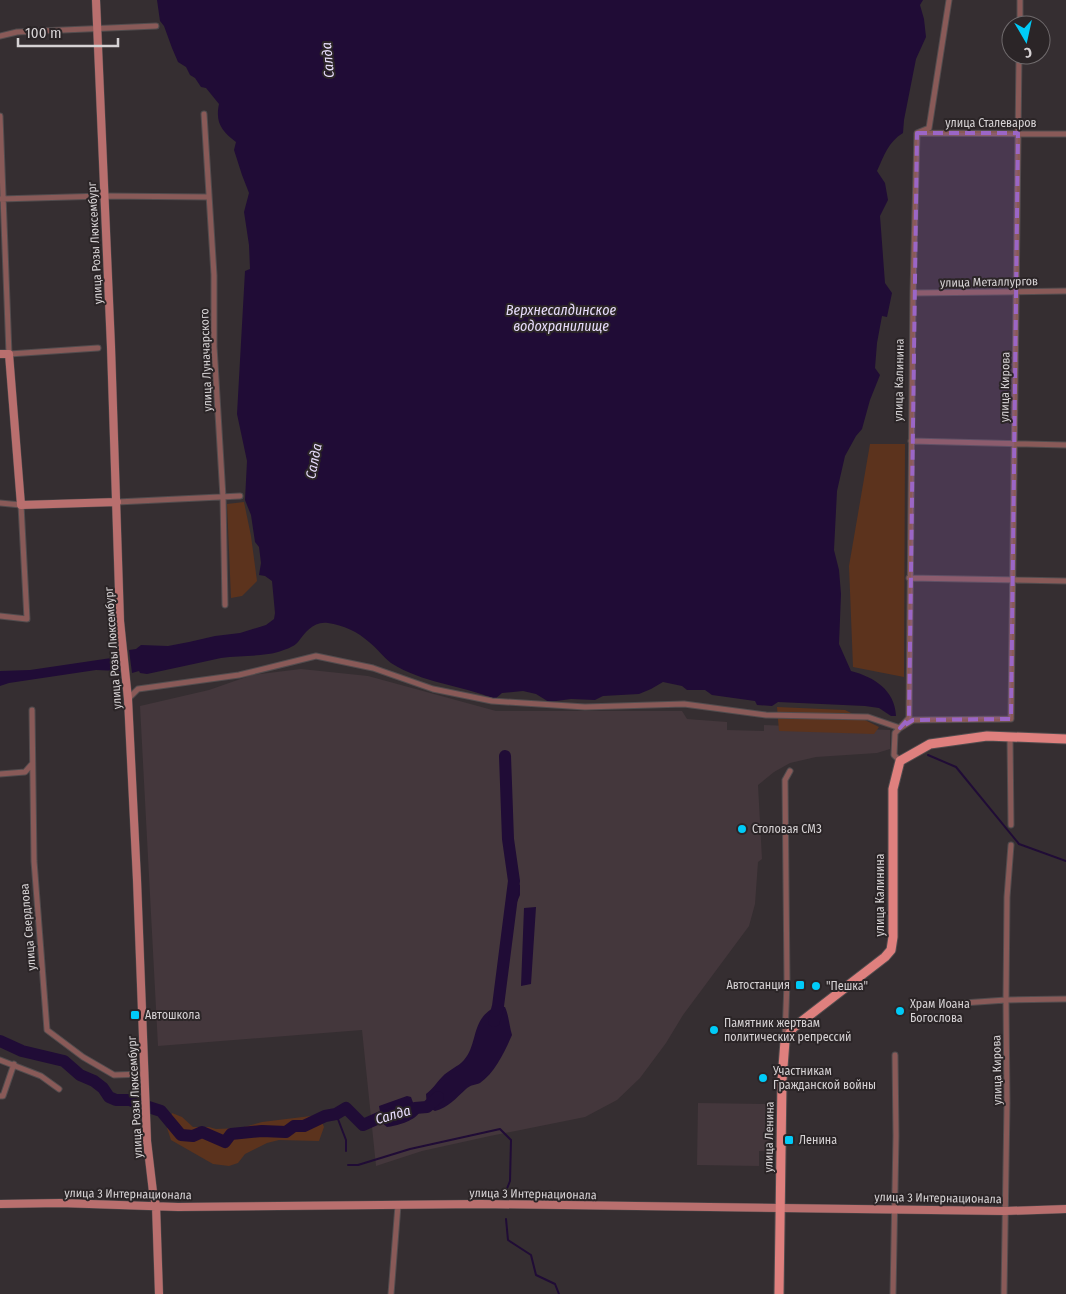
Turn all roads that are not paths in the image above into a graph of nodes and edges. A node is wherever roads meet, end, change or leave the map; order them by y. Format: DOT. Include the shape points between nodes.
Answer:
graph roads {
  1 [pos="96,0"];
  2 [pos="949,0"];
  3 [pos="1020,0"];
  4 [pos="1020,15"];
  5 [pos="156,26"];
  6 [pos="98,29"];
  7 [pos="0,36"];
  8 [pos="1019,65"];
  9 [pos="204,114"];
  10 [pos="0,116"];
  11 [pos="917,133"];
  12 [pos="1018,133"];
  13 [pos="1066,134"];
  14 [pos="104,196"];
  15 [pos="208,197"];
  16 [pos="2,199"];
  17 [pos="1016,291"];
  18 [pos="1066,291"];
  19 [pos="913,293"];
  20 [pos="98,348"];
  21 [pos="0,354"];
  22 [pos="9,354"];
  23 [pos="911,441"];
  24 [pos="1014,444"];
  25 [pos="1066,445"];
  26 [pos="240,496"];
  27 [pos="223,497"];
  28 [pos="117,502"];
  29 [pos="0,503"];
  30 [pos="21,505"];
  31 [pos="909,578"];
  32 [pos="1066,581"];
  33 [pos="1014,582"];
  34 [pos="225,605"];
  35 [pos="0,616"];
  36 [pos="128,699"];
  37 [pos="32,710"];
  38 [pos="900,728"];
  39 [pos="1010,737"];
  40 [pos="1066,739"];
  41 [pos="900,761"];
  42 [pos="33,764"];
  43 [pos="790,771"];
  44 [pos="0,774"];
  45 [pos="1011,825"];
  46 [pos="1011,845"];
  47 [pos="1066,999"];
  48 [pos="1006,1000"];
  49 [pos="963,1003"];
  50 [pos="785,1041"];
  51 [pos="895,1055"];
  52 [pos="0,1060"];
  53 [pos="14,1064"];
  54 [pos="145,1074"];
  55 [pos="59,1089"];
  56 [pos="0,1096"];
  57 [pos="0,1204"];
  58 [pos="156,1205"];
  59 [pos="398,1205"];
  60 [pos="781,1208"];
  61 [pos="894,1208"];
  62 [pos="1066,1209"];
  63 [pos="1005,1210"];
  64 [pos="159,1294"];
  65 [pos="391,1294"];
  66 [pos="779,1294"];
  67 [pos="893,1294"];
  68 [pos="1004,1294"];
  1 -- 6 [label="street, улица Розы Люксембург"];
  2 -- 11 [label="street" via="929,128"];
  3 -- 4 [label="street"];
  5 -- 6 [label="street"];
  6 -- 7 [label="street" via="17,32"];
  6 -- 14 [label="street, улица Розы Люксембург"];
  8 -- 12 [label="street, улица Кирова"];
  9 -- 15 [label="street, улица Луначарского"];
  10 -- 16 [label="street"];
  11 -- 12 [label="street, улица Сталеваров"];
  11 -- 19 [label="street, улица Калинина"];
  12 -- 13 [label="street, улица Сталеваров"];
  12 -- 17 [label="street, улица Кирова"];
  14 -- 15 [label="street"];
  14 -- 16 [label="street"];
  14 -- 28 [label="street, улица Розы Люксембург"];
  15 -- 27 [label="street, улица Луначарского"];
  16 -- 22 [label="street"];
  17 -- 18 [label="street, улица Металлургов"];
  17 -- 19 [label="street, улица Металлургов"];
  17 -- 24 [label="street, улица Кирова"];
  19 -- 23 [label="street, улица Калинина"];
  20 -- 22 [label="street"];
  21 -- 22 [label="street"];
  22 -- 30 [label="street"];
  23 -- 24 [label="street"];
  23 -- 31 [label="street, улица Калинина"];
  24 -- 25 [label="street"];
  24 -- 33 [label="street, улица Кирова"];
  26 -- 27 [label="street"];
  27 -- 28 [label="street"];
  27 -- 34 [label="street, улица Луначарского"];
  28 -- 30 [label="street"];
  28 -- 36 [label="street, улица Розы Люксембург" via="120,621"];
  29 -- 30 [label="street"];
  30 -- 35 [label="street" via="27,619"];
  31 -- 33 [label="street"];
  31 -- 38 [label="street, улица Калинина" via="909,718"];
  32 -- 33 [label="street"];
  33 -- 38 [label="street, улица Кирова" via="1011,719 913,720"];
  36 -- 38 [label="street" via="138,689 239,674 316,656 374,668 433,689 492,702 585,707 684,704 766,714 868,717"];
  36 -- 54 [label="street, улица Розы Люксембург"];
  37 -- 42 [label="street, улица Свердлова"];
  38 -- 41 [label="street, улица Калинина" via="895,733 894,755"];
  39 -- 40 [label="main road"];
  39 -- 41 [label="main road" via="987,736 930,744"];
  39 -- 45 [label="street"];
  41 -- 50 [label="main road, улица Калинина" via="893,789 891,950 793,1028"];
  42 -- 44 [label="street" via="25,772"];
  42 -- 54 [label="street, улица Свердлова" via="34,861 47,1030 114,1075"];
  43 -- 50 [label="street, улица Ленина" via="785,780 788,982"];
  46 -- 48 [label="street, улица Кирова"];
  47 -- 48 [label="street"];
  48 -- 49 [label="street"];
  48 -- 63 [label="street, улица Кирова"];
  50 -- 60 [label="main road, улица Ленина"];
  51 -- 61 [label="street"];
  52 -- 53 [label="street"];
  53 -- 55 [label="street" via="41,1076"];
  53 -- 56 [label="street" via="3,1096"];
  54 -- 58 [label="street, улица Розы Люксембург" via="147,1141"];
  57 -- 58 [label="street, улица 3 Интернационала"];
  58 -- 59 [label="street, улица 3 Интернационала"];
  58 -- 64 [label="street, улица Розы Люксембург"];
  59 -- 60 [label="street, улица 3 Интернационала"];
  59 -- 65 [label="street"];
  60 -- 61 [label="street, улица 3 Интернационала"];
  60 -- 66 [label="main road, улица Ленина"];
  61 -- 63 [label="street, улица 3 Интернационала"];
  61 -- 67 [label="street"];
  62 -- 63 [label="street, улица 3 Интернационала"];
  63 -- 68 [label="street, улица Кирова"];
}
